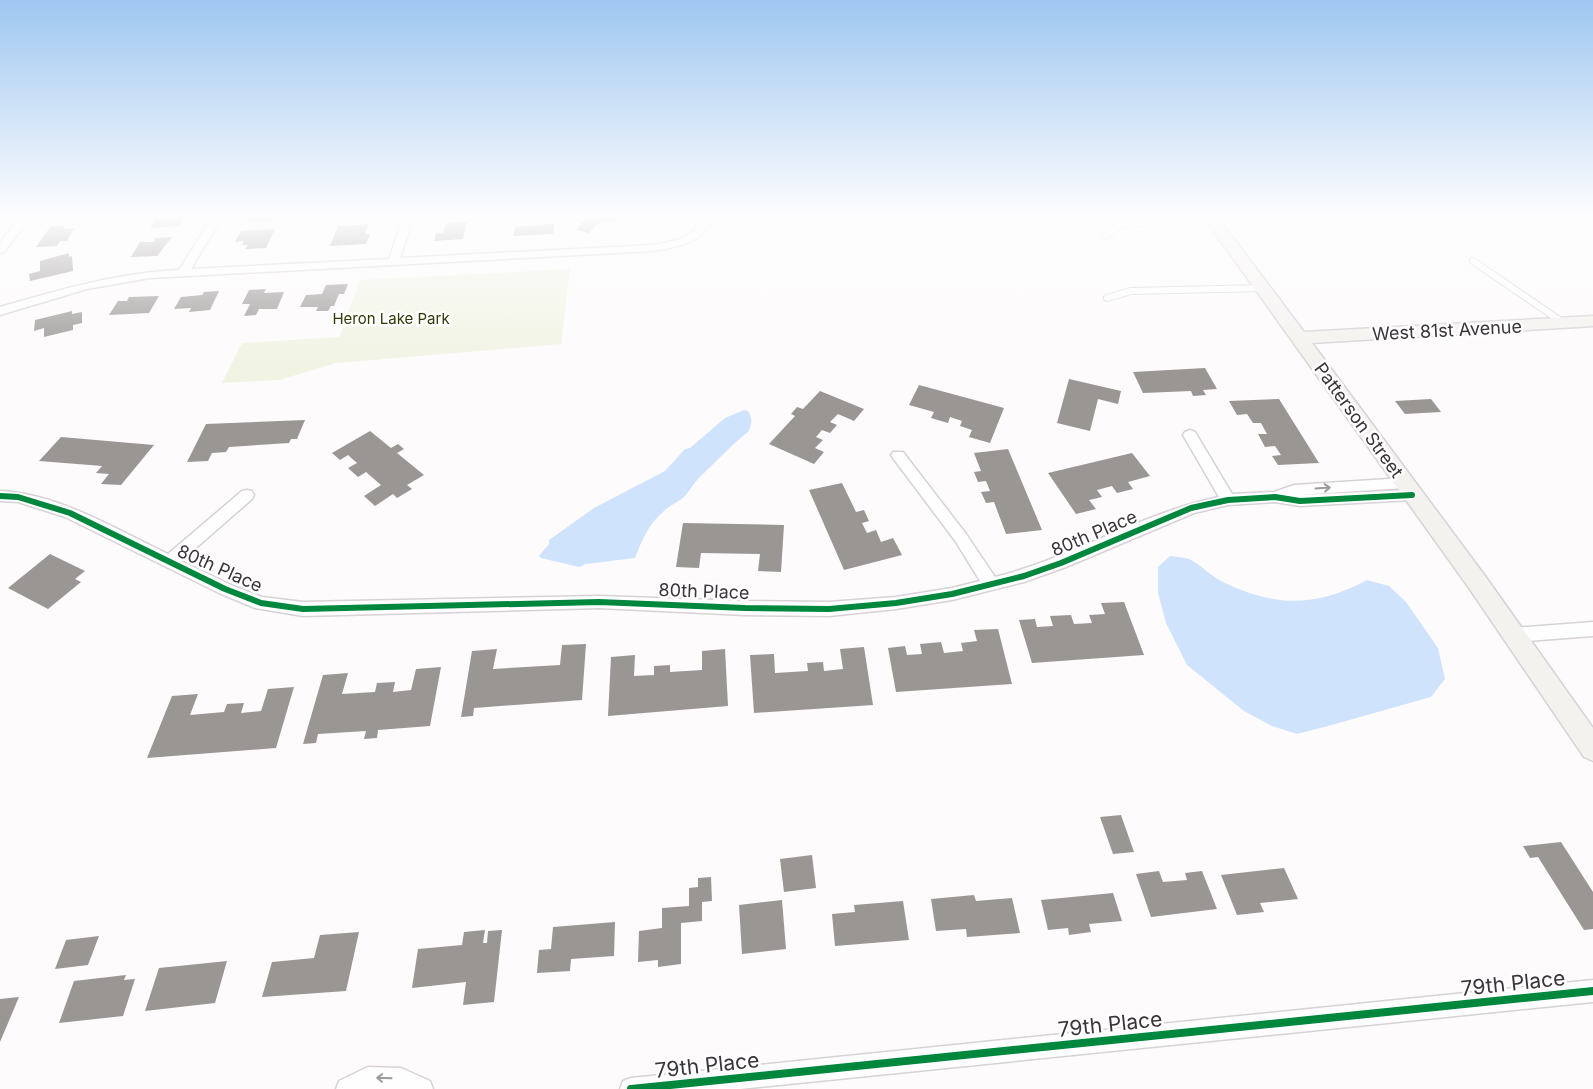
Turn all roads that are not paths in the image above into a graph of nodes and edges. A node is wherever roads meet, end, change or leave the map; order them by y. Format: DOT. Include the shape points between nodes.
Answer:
graph roads {
  1 [pos="187,266"];
  2 [pos="321,266"];
  3 [pos="1247,266"];
  4 [pos="1479,266"];
  5 [pos="183,273"];
  6 [pos="1264,288"];
  7 [pos="1108,298"];
  8 [pos="0,310"];
  9 [pos="1593,321"];
  10 [pos="1562,322"];
  11 [pos="1300,338"];
  12 [pos="1190,435"];
  13 [pos="898,455"];
  14 [pos="1408,489"];
  15 [pos="247,495"];
  16 [pos="0,496"];
  17 [pos="1228,500"];
  18 [pos="169,562"];
  19 [pos="992,584"];
  20 [pos="1593,629"];
  21 [pos="1513,635"];
  22 [pos="1593,748"];
  23 [pos="1593,992"];
  24 [pos="347,1089"];
  25 [pos="422,1089"];
  26 [pos="631,1089"];
  1 -- 5 [label="street"];
  2 -- 5 [label="street"];
  3 -- 6 [label="street, Patterson Street"];
  4 -- 10 [label="lane"];
  5 -- 8 [label="street" via="108,281"];
  6 -- 7 [label="lane" via="1131,291"];
  6 -- 11 [label="street, Patterson Street"];
  9 -- 10 [label="street, West 81st Avenue"];
  10 -- 11 [label="street, West 81st Avenue"];
  11 -- 14 [label="street, Patterson Street"];
  12 -- 17 [label="street"];
  13 -- 19 [label="street"];
  14 -- 17 [label="street, 80th Place" via="1300,501 1275,496"];
  14 -- 21 [label="street, Patterson Street"];
  15 -- 18 [label="street"];
  16 -- 18 [label="street, 80th Place" via="18,497 70,513"];
  17 -- 19 [label="street, 80th Place" via="1191,508 1062,563"];
  18 -- 19 [label="street, 80th Place" via="261,603 302,609 599,602 829,609 896,603"];
  20 -- 21 [label="street"];
  21 -- 22 [label="street, Patterson Street"];
  23 -- 26 [label="street, 79th Place"];
  25 -- 24 [label="street, one-way" via="401,1079 368,1078"];
}
